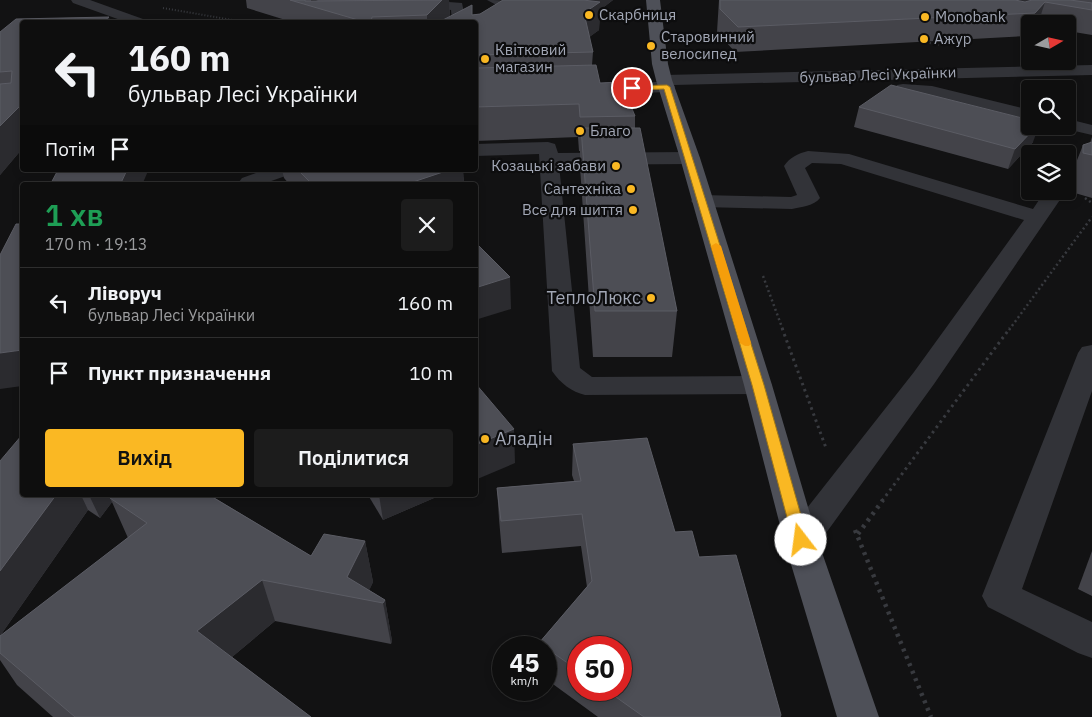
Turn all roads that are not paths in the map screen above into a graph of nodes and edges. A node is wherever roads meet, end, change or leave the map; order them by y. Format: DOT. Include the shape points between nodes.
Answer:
graph roads {
  1 [pos="78,0"];
  2 [pos="494,0"];
  3 [pos="653,0"];
  4 [pos="433,4"];
  5 [pos="133,20"];
  6 [pos="459,20"];
  7 [pos="478,36"];
  8 [pos="1092,70"];
  9 [pos="667,88"];
  10 [pos="573,90"];
  11 [pos="1021,113"];
  12 [pos="1076,126"];
  13 [pos="1092,130"];
  14 [pos="478,150"];
  15 [pos="690,158"];
  16 [pos="549,160"];
  17 [pos="278,172"];
  18 [pos="249,182"];
  19 [pos="1050,200"];
  20 [pos="702,201"];
  21 [pos="1038,217"];
  22 [pos="1092,353"];
  23 [pos="758,385"];
  24 [pos="801,540"];
  25 [pos="1092,641"];
  26 [pos="858,717"];
  1 -- 5 [label="street"];
  2 -- 7 [label="street" via="518,11"];
  3 -- 9 [label="main road" via="660,64"];
  4 -- 6 [label="street" via="457,6"];
  8 -- 9 [label="street, бульвар Лесі Українки"];
  9 -- 10 [label="street, бульвар Лесі Українки"];
  9 -- 11 [label="street, бульвар Лесі Українки" via="932,91"];
  9 -- 15 [label="main road"];
  12 -- 13 [label="street"];
  14 -- 16 [label="street" via="548,148"];
  15 -- 16 [label="street"];
  15 -- 20 [label="main road"];
  16 -- 23 [label="street" via="566,371 585,386"];
  17 -- 18 [label="street"];
  19 -- 21 [label="street"];
  20 -- 21 [label="street" via="792,203 809,198 794,166 808,156 842,158"];
  20 -- 23 [label="main road"];
  21 -- 24 [label="street" via="924,378"];
  22 -- 25 [label="street" via="1001,596"];
  23 -- 24 [label="main road"];
  24 -- 26 [label="main road"];
}
